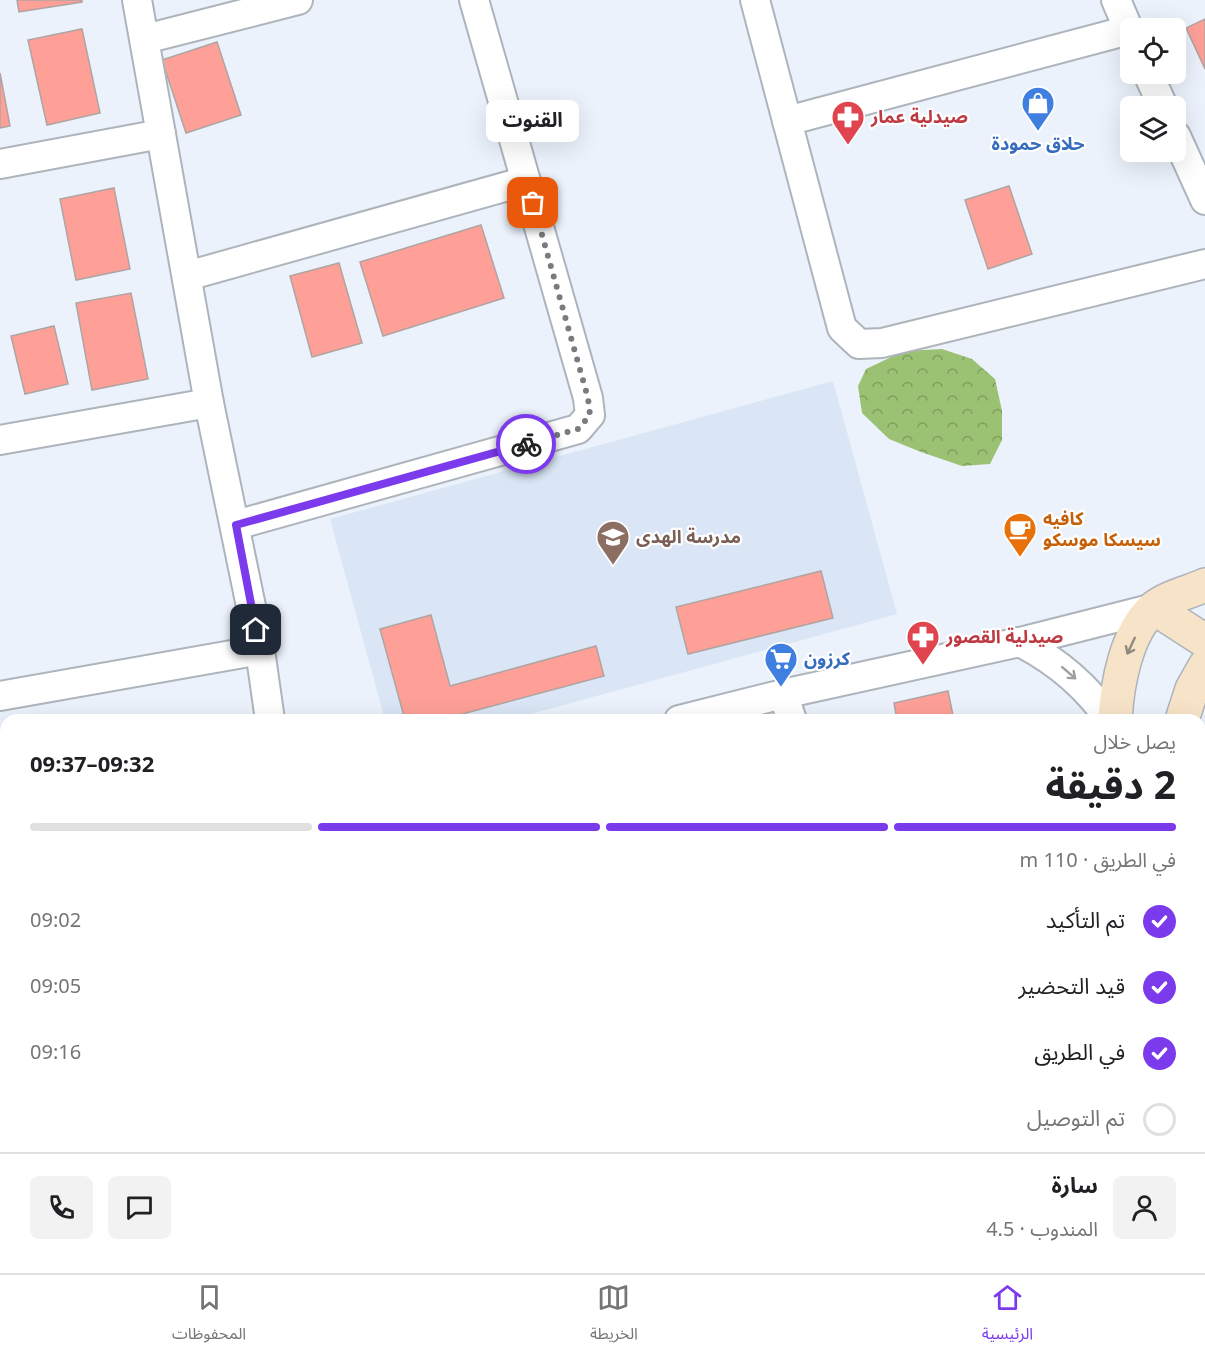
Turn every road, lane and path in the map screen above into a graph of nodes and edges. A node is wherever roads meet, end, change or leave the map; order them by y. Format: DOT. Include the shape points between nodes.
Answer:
graph roads {
  1 [pos="137,0"];
  2 [pos="298,0"];
  3 [pos="474,0"];
  4 [pos="755,0"];
  5 [pos="1116,0"];
  6 [pos="1124,18"];
  7 [pos="1120,36"];
  8 [pos="144,39"];
  9 [pos="787,121"];
  10 [pos="161,134"];
  11 [pos="1186,158"];
  12 [pos="0,164"];
  13 [pos="526,181"];
  14 [pos="1205,200"];
  15 [pos="1205,264"];
  16 [pos="187,276"];
  17 [pos="210,403"];
  18 [pos="0,440"];
  19 [pos="236,525"];
  20 [pos="1205,585"];
  21 [pos="1154,608"];
  22 [pos="1205,641"];
  23 [pos="1020,642"];
  24 [pos="260,650"];
  25 [pos="1205,666"];
  26 [pos="0,696"];
  27 [pos="787,707"];
  28 [pos="269,714"];
  29 [pos="729,714"];
  30 [pos="1105,714"];
  31 [pos="1116,714"];
  32 [pos="1184,714"];
  1 -- 8 [label="street"];
  2 -- 8 [label="street"];
  3 -- 13 [label="street"];
  4 -- 9 [label="street"];
  5 -- 6 [label="street"];
  7 -- 9 [label="street"];
  8 -- 10 [label="street"];
  9 -- 15 [label="street" via="842,328 859,344 882,343"];
  10 -- 12 [label="street"];
  10 -- 16 [label="street"];
  11 -- 14 [label="street"];
  13 -- 16 [label="street"];
  13 -- 19 [label="street" via="590,415 578,429"];
  16 -- 17 [label="street"];
  17 -- 18 [label="street"];
  17 -- 19 [label="street"];
  19 -- 24 [label="street"];
  20 -- 21 [label="main road"];
  21 -- 22 [label="main road"];
  21 -- 23 [label="street"];
  21 -- 31 [label="main road, one-way" via="1131,644 1123,665"];
  23 -- 27 [label="street"];
  23 -- 30 [label="street, one-way" via="1065,670"];
  24 -- 26 [label="street"];
  24 -- 28 [label="street"];
  25 -- 32 [label="main road"];
  27 -- 29 [label="street"];
}
